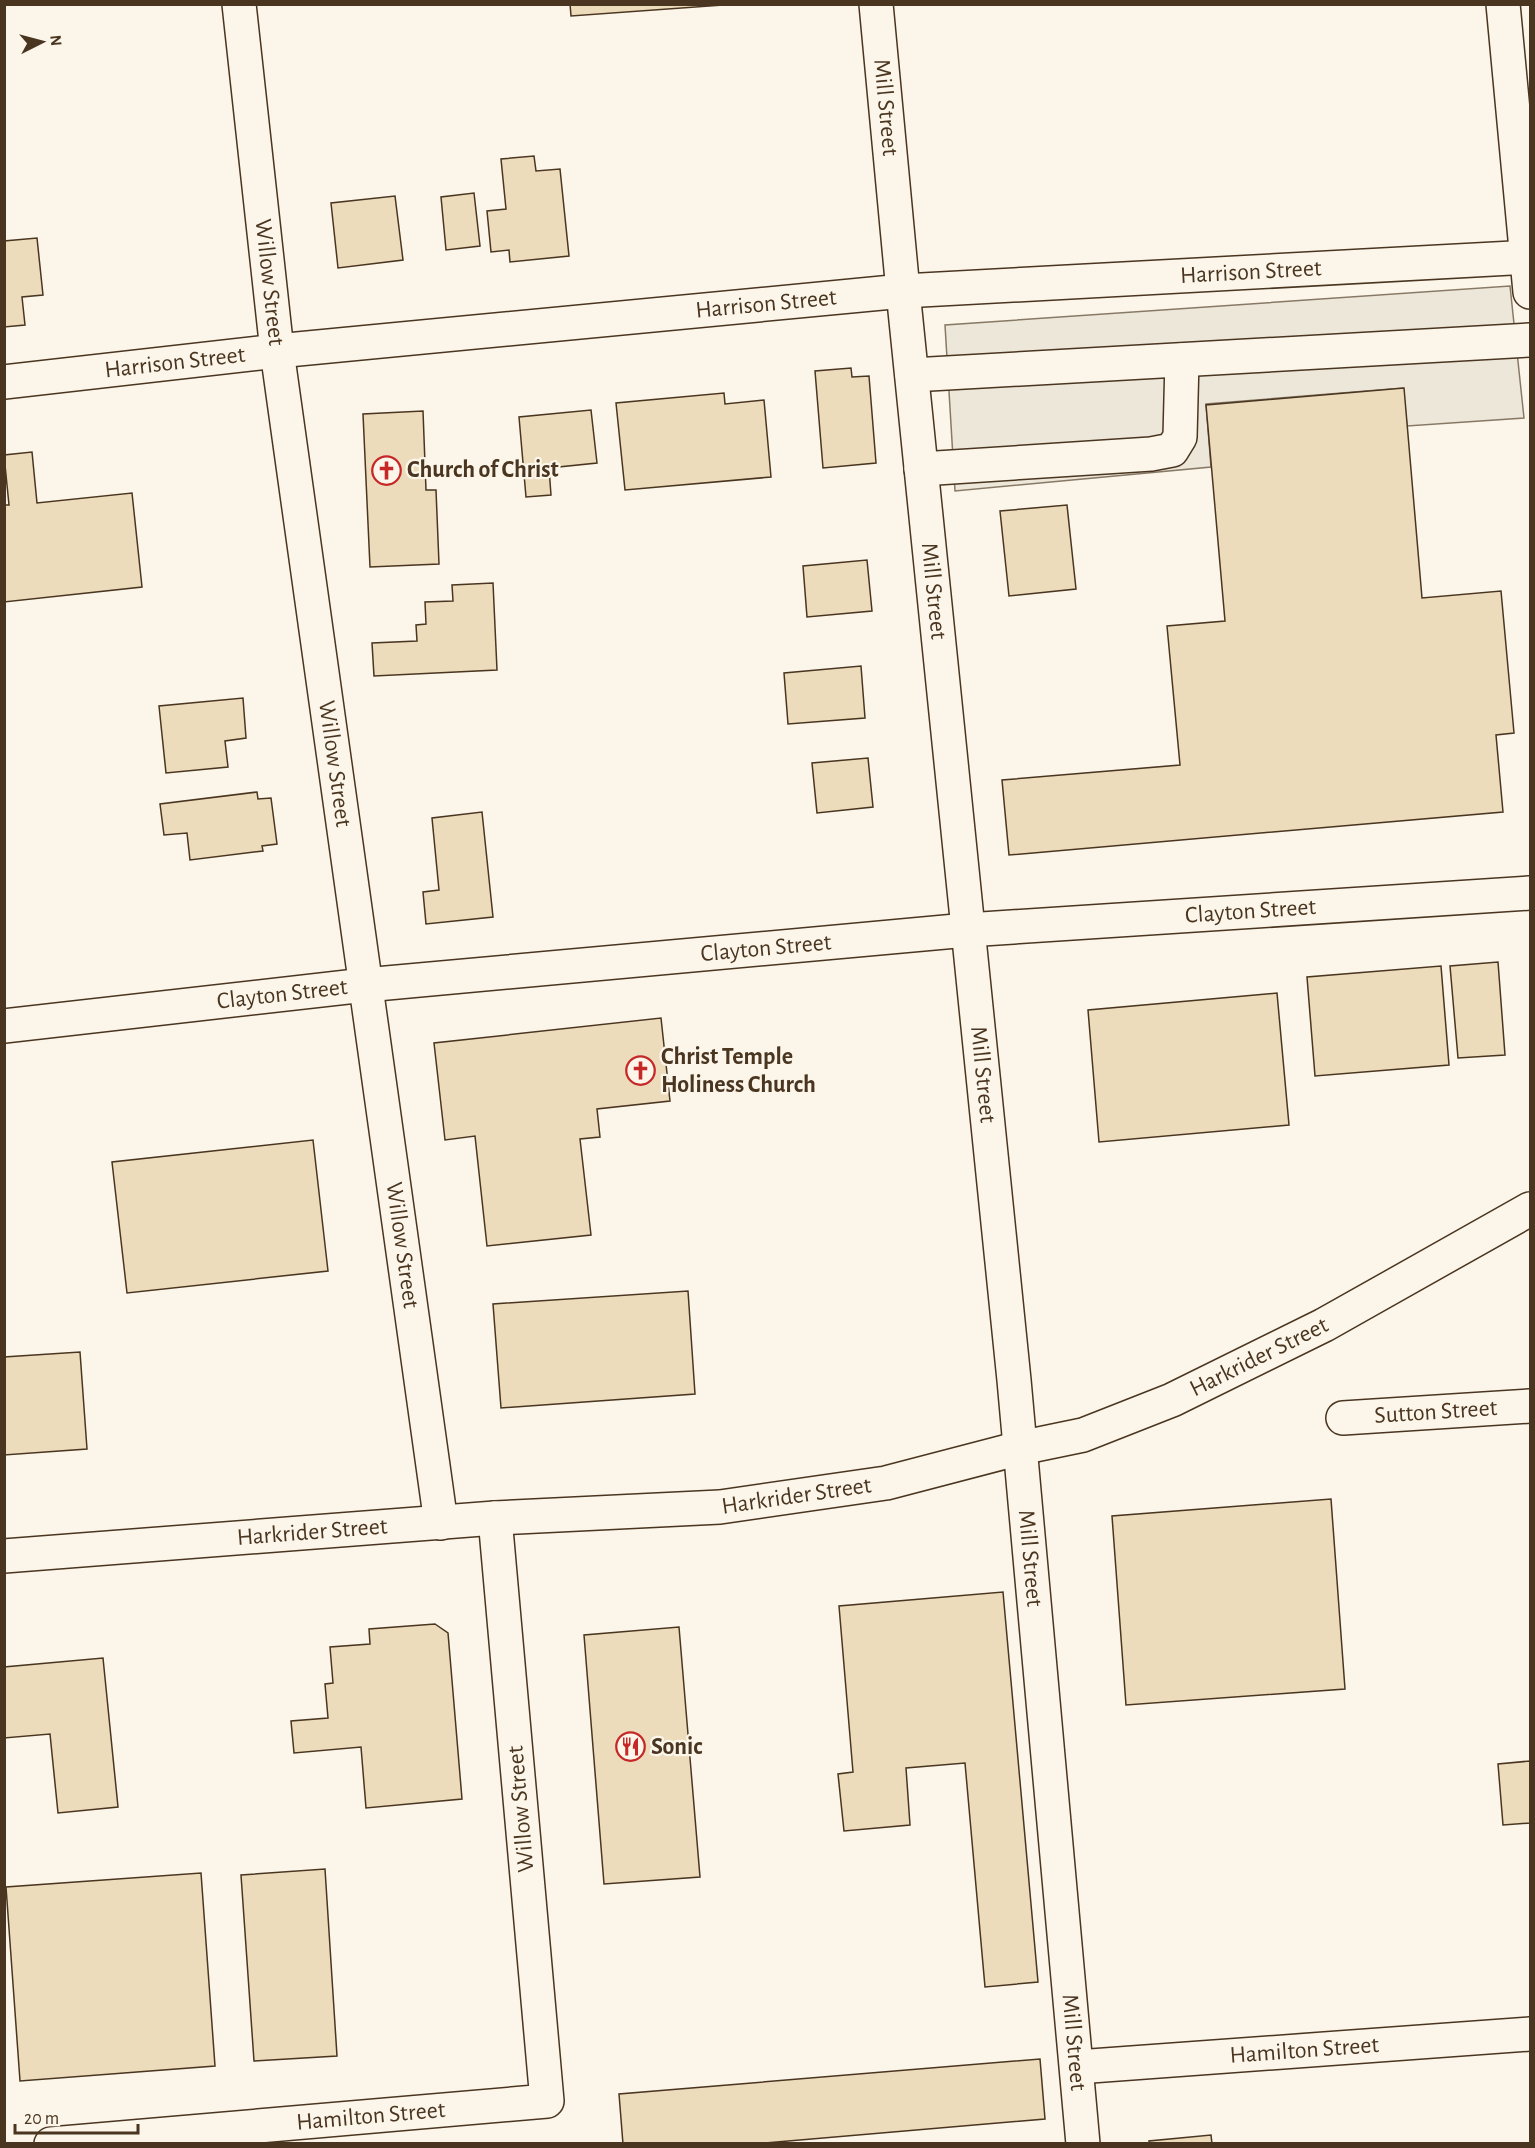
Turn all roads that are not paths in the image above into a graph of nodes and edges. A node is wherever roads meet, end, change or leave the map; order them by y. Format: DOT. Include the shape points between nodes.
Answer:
graph roads {
  1 [pos="239,4"];
  2 [pos="876,4"];
  3 [pos="1503,4"];
  4 [pos="1529,257"];
  5 [pos="903,291"];
  6 [pos="1530,292"];
  7 [pos="1530,340"];
  8 [pos="277,351"];
  9 [pos="1182,360"];
  10 [pos="912,375"];
  11 [pos="4,382"];
  12 [pos="921,470"];
  13 [pos="1530,893"];
  14 [pos="967,930"];
  15 [pos="365,985"];
  16 [pos="4,1026"];
  17 [pos="1530,1209"];
  18 [pos="1530,1406"];
  19 [pos="1342,1418"];
  20 [pos="1020,1448"];
  21 [pos="495,1518"];
  22 [pos="441,1523"];
  23 [pos="4,1556"];
  24 [pos="1530,2034"];
  25 [pos="1077,2067"];
  26 [pos="547,2101"];
  27 [pos="51,2144"];
  28 [pos="1083,2144"];
  1 -- 8 [label="street, Willow Street"];
  2 -- 5 [label="street, Mill Street"];
  3 -- 4 [label="street"];
  4 -- 5 [label="street, Harrison Street"];
  4 -- 6 [label="street"];
  5 -- 8 [label="street, Harrison Street"];
  5 -- 10 [label="street, Mill Street"];
  7 -- 9 [label="street"];
  8 -- 11 [label="street, Harrison Street"];
  8 -- 15 [label="street, Willow Street"];
  9 -- 10 [label="street"];
  9 -- 12 [label="street" via="1180,437 1172,450"];
  10 -- 12 [label="street, Mill Street"];
  12 -- 14 [label="street, Mill Street"];
  13 -- 14 [label="street, Clayton Street"];
  14 -- 15 [label="street, Clayton Street"];
  14 -- 20 [label="street, Mill Street"];
  15 -- 16 [label="street, Clayton Street"];
  15 -- 22 [label="street, Willow Street"];
  17 -- 20 [label="street, Harkrider Street" via="1324,1325 1173,1400 1083,1435"];
  18 -- 19 [label="street, Sutton Street"];
  20 -- 21 [label="street, Harkrider Street" via="886,1483 720,1507"];
  20 -- 25 [label="street, Mill Street"];
  21 -- 22 [label="street, Harkrider Street"];
  21 -- 26 [label="street, Willow Street"];
  22 -- 23 [label="street, Harkrider Street"];
  24 -- 25 [label="street, Hamilton Street"];
  25 -- 28 [label="street, Mill Street"];
  26 -- 27 [label="street, Hamilton Street"];
}
